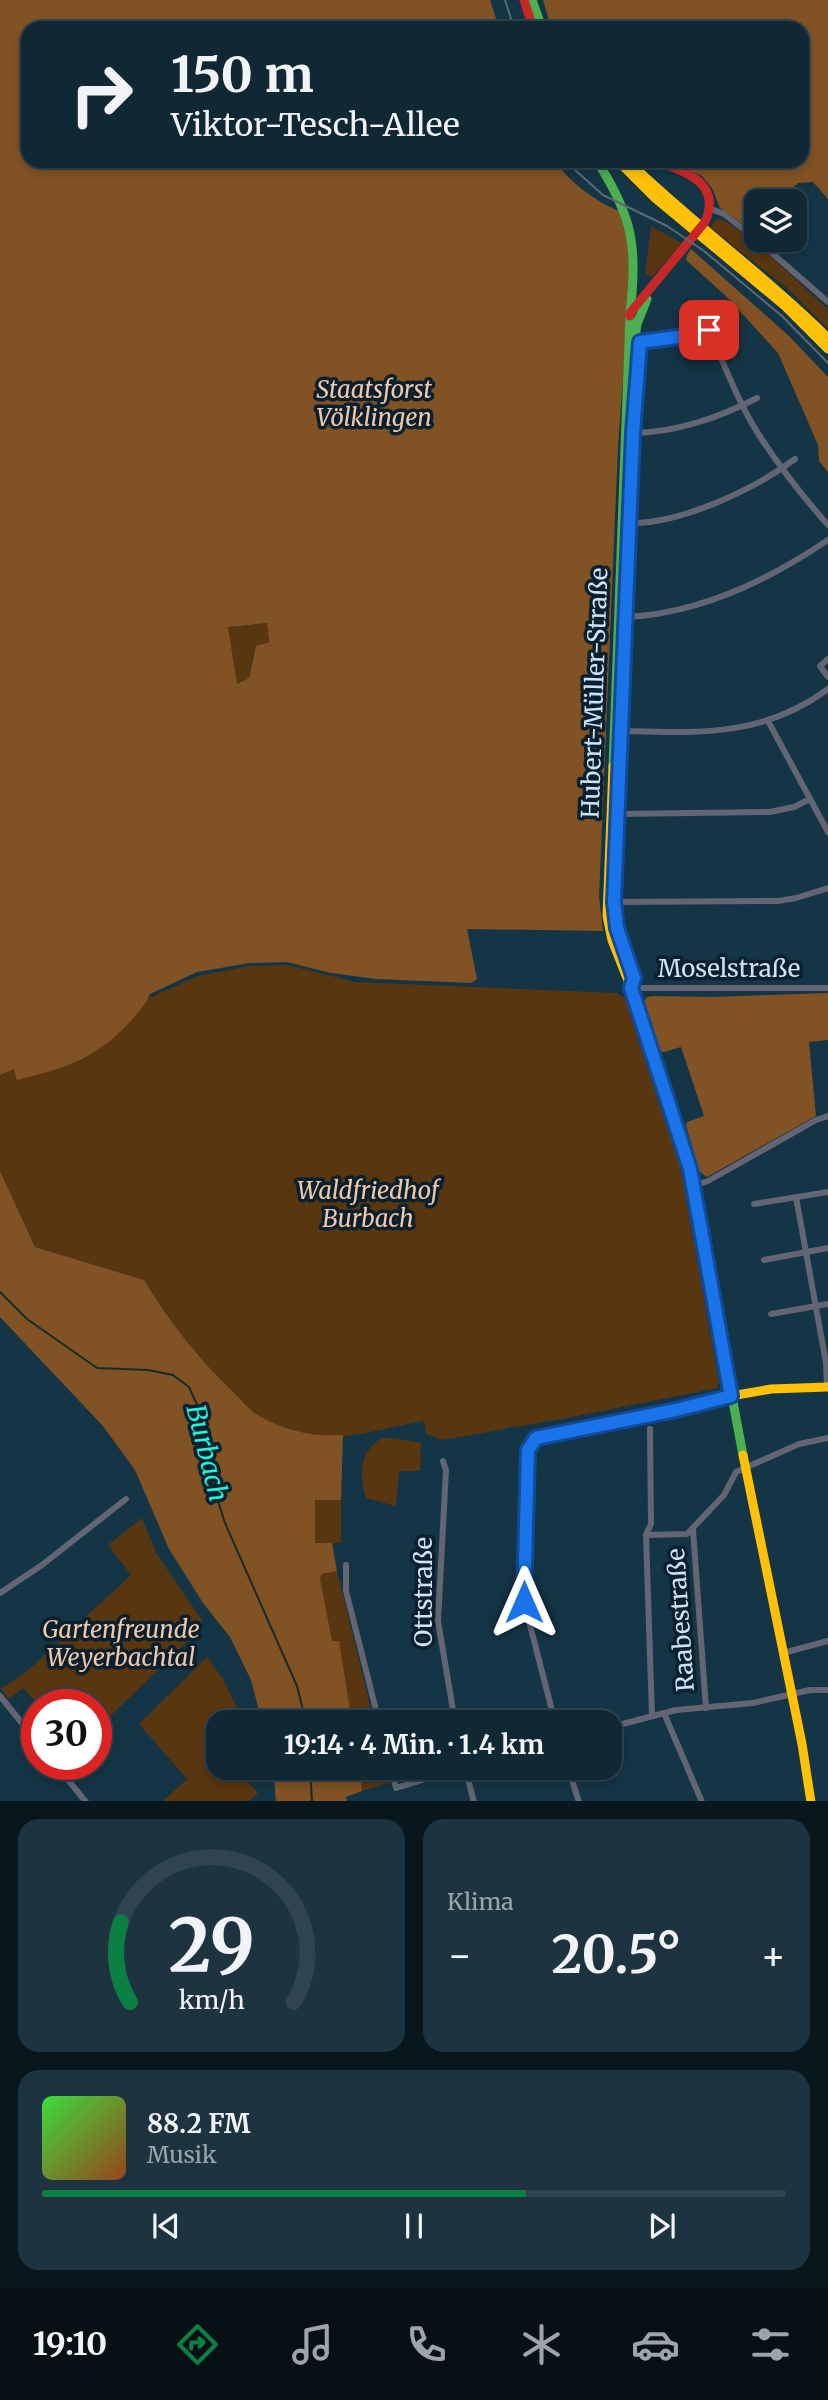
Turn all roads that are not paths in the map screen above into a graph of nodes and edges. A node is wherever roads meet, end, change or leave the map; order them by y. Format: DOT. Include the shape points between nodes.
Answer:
graph roads {
  1 [pos="522,0"];
  2 [pos="532,0"];
  3 [pos="525,21"];
  4 [pos="530,21"];
  5 [pos="540,21"];
  6 [pos="602,168"];
  7 [pos="625,168"];
  8 [pos="635,168"];
  9 [pos="673,168"];
  10 [pos="710,212"];
  11 [pos="744,229"];
  12 [pos="772,252"];
  13 [pos="657,282"];
  14 [pos="828,302"];
  15 [pos="631,313"];
  16 [pos="828,338"];
  17 [pos="637,343"];
  18 [pos="828,349"];
  19 [pos="627,396"];
  20 [pos="757,398"];
  21 [pos="743,406"];
  22 [pos="633,433"];
  23 [pos="795,459"];
  24 [pos="782,468"];
  25 [pos="630,523"];
  26 [pos="828,525"];
  27 [pos="828,540"];
  28 [pos="625,617"];
  29 [pos="828,659"];
  30 [pos="828,677"];
  31 [pos="828,689"];
  32 [pos="768,722"];
  33 [pos="622,731"];
  34 [pos="810,799"];
  35 [pos="618,814"];
  36 [pos="828,832"];
  37 [pos="828,888"];
  38 [pos="614,902"];
  39 [pos="631,988"];
  40 [pos="828,988"];
  41 [pos="828,1116"];
  42 [pos="693,1186"];
  43 [pos="828,1192"];
  44 [pos="796,1197"];
  45 [pos="754,1204"];
  46 [pos="828,1248"];
  47 [pos="807,1252"];
  48 [pos="764,1260"];
  49 [pos="828,1304"];
  50 [pos="817,1307"];
  51 [pos="771,1314"];
  52 [pos="827,1387"];
  53 [pos="731,1396"];
  54 [pos="650,1429"];
  55 [pos="828,1438"];
  56 [pos="443,1461"];
  57 [pos="746,1468"];
  58 [pos="126,1499"];
  59 [pos="693,1530"];
  60 [pos="646,1535"];
  61 [pos="346,1565"];
  62 [pos="0,1593"];
  63 [pos="828,1641"];
  64 [pos="783,1653"];
  65 [pos="828,1690"];
  66 [pos="792,1694"];
  67 [pos="0,1696"];
  68 [pos="706,1708"];
  69 [pos="376,1710"];
  70 [pos="452,1710"];
  71 [pos="552,1710"];
  72 [pos="664,1713"];
  73 [pos="652,1716"];
  74 [pos="21,1722"];
  75 [pos="622,1724"];
  76 [pos="68,1780"];
  77 [pos="394,1780"];
  78 [pos="421,1780"];
  79 [pos="467,1780"];
  80 [pos="572,1780"];
  81 [pos="86,1801"];
  82 [pos="474,1801"];
  83 [pos="579,1801"];
  84 [pos="702,1801"];
  85 [pos="811,1801"];
  1 -- 3 [label="main road"];
  1 -- 4 [label="main road"];
  2 -- 5 [label="main road"];
  6 -- 15 [label="main road" via="631,227 636,265"];
  7 -- 18 [label="main road"];
  8 -- 16 [label="main road"];
  9 -- 10 [label="main road" via="696,178 707,191"];
  10 -- 11 [label="street"];
  10 -- 13 [label="main road, Hubert-Müller-Straße"];
  12 -- 14 [label="street"];
  13 -- 15 [label="main road, Hubert-Müller-Straße"];
  13 -- 17 [label="main road, Hubert-Müller-Straße" via="641,311"];
  15 -- 19 [label="main road, Hubert-Müller-Straße"];
  17 -- 19 [label="main road, Hubert-Müller-Straße"];
  17 -- 21 [label="street" via="709,330"];
  17 -- 22 [label="street, Hubert-Müller-Straße"];
  19 -- 39 [label="main road, Hubert-Müller-Straße" via="606,897 609,930"];
  20 -- 21 [label="street"];
  21 -- 22 [label="street" via="686,424"];
  21 -- 24 [label="street"];
  22 -- 25 [label="street, Hubert-Müller-Straße"];
  23 -- 24 [label="street"];
  24 -- 25 [label="street" via="701,508"];
  24 -- 26 [label="street"];
  25 -- 28 [label="street, Hubert-Müller-Straße"];
  27 -- 28 [label="street" via="774,573 719,597"];
  28 -- 33 [label="street, Hubert-Müller-Straße"];
  29 -- 30 [label="street" via="820,666"];
  31 -- 32 [label="street"];
  32 -- 33 [label="street" via="719,731"];
  32 -- 34 [label="street"];
  33 -- 35 [label="street, Hubert-Müller-Straße"];
  34 -- 35 [label="street" via="770,812"];
  34 -- 36 [label="street"];
  35 -- 38 [label="street, Hubert-Müller-Straße"];
  37 -- 38 [label="street" via="778,901"];
  38 -- 39 [label="street, Hubert-Müller-Straße" via="617,928 634,978"];
  39 -- 40 [label="street, Moselstraße"];
  39 -- 42 [label="main road, Hubert-Müller-Straße"];
  41 -- 42 [label="street"];
  42 -- 53 [label="main road, Hubert-Müller-Straße"];
  43 -- 44 [label="street"];
  44 -- 45 [label="street"];
  44 -- 47 [label="street"];
  46 -- 47 [label="street"];
  47 -- 48 [label="street"];
  47 -- 50 [label="street"];
  49 -- 50 [label="street"];
  50 -- 51 [label="street"];
  50 -- 52 [label="street"];
  52 -- 53 [label="main road"];
  53 -- 57 [label="main road, Hubert-Müller-Straße"];
  53 -- 71 [label="street" via="536,1438 528,1450 524,1602"];
  54 -- 60 [label="street" via="651,1524"];
  55 -- 57 [label="street" via="799,1444"];
  56 -- 70 [label="street, Ottstraße" via="439,1621"];
  57 -- 59 [label="street" via="733,1475 724,1495"];
  57 -- 64 [label="main road, Hubert-Müller-Straße"];
  58 -- 62 [label="street"];
  59 -- 60 [label="street" via="682,1535"];
  59 -- 68 [label="street, Raabestraße"];
  60 -- 73 [label="street"];
  61 -- 69 [label="street" via="346,1591"];
  63 -- 64 [label="street"];
  64 -- 66 [label="main road, Hubert-Müller-Straße"];
  65 -- 66 [label="street"];
  66 -- 68 [label="street"];
  66 -- 85 [label="main road, Hubert-Müller-Straße"];
  67 -- 74 [label="street"];
  68 -- 72 [label="street"];
  72 -- 73 [label="street"];
  72 -- 84 [label="street"];
  73 -- 75 [label="street"];
  76 -- 81 [label="street"];
  77 -- 78 [label="street" via="396,1787"];
  79 -- 82 [label="street"];
  80 -- 83 [label="street"];
}
